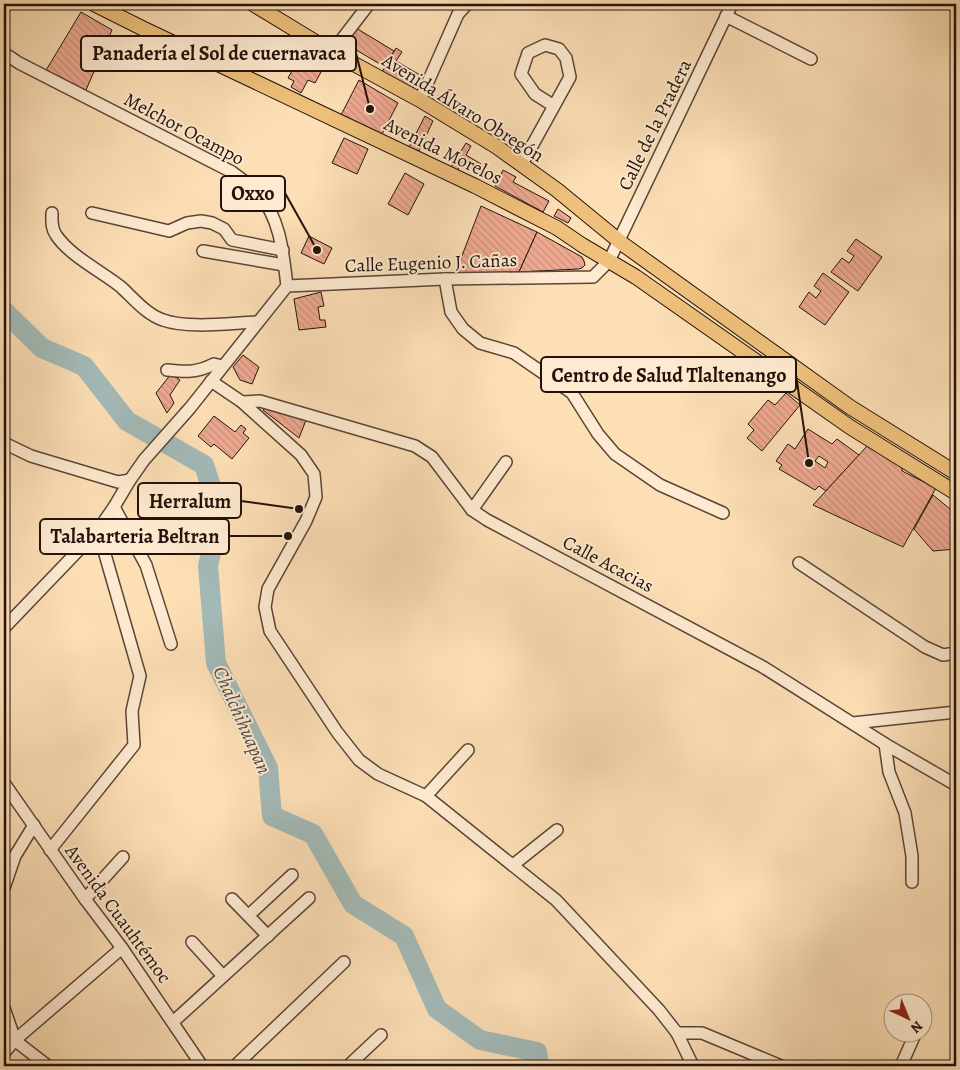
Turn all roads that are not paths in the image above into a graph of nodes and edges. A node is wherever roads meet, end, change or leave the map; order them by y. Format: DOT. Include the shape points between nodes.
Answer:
graph roads {
  1 [pos="94,4"];
  2 [pos="253,4"];
  3 [pos="369,4"];
  4 [pos="467,4"];
  5 [pos="732,4"];
  6 [pos="726,16"];
  7 [pos="332,52"];
  8 [pos="4,53"];
  9 [pos="811,59"];
  10 [pos="420,100"];
  11 [pos="554,106"];
  12 [pos="522,164"];
  13 [pos="52,213"];
  14 [pos="92,213"];
  15 [pos="619,241"];
  16 [pos="283,250"];
  17 [pos="203,251"];
  18 [pos="609,261"];
  19 [pos="284,266"];
  20 [pos="445,279"];
  21 [pos="287,286"];
  22 [pos="257,322"];
  23 [pos="222,366"];
  24 [pos="167,370"];
  25 [pos="211,381"];
  26 [pos="242,402"];
  27 [pos="4,443"];
  28 [pos="506,462"];
  29 [pos="956,473"];
  30 [pos="130,480"];
  31 [pos="956,493"];
  32 [pos="114,507"];
  33 [pos="472,510"];
  34 [pos="723,513"];
  35 [pos="98,530"];
  36 [pos="799,563"];
  37 [pos="4,628"];
  38 [pos="171,644"];
  39 [pos="956,652"];
  40 [pos="956,712"];
  41 [pos="853,723"];
  42 [pos="885,744"];
  43 [pos="468,750"];
  44 [pos="4,783"];
  45 [pos="956,785"];
  46 [pos="426,796"];
  47 [pos="34,825"];
  48 [pos="557,830"];
  49 [pos="50,850"];
  50 [pos="123,857"];
  51 [pos="513,865"];
  52 [pos="292,875"];
  53 [pos="912,882"];
  54 [pos="4,884"];
  55 [pos="309,898"];
  56 [pos="85,899"];
  57 [pos="232,899"];
  58 [pos="248,915"];
  59 [pos="268,936"];
  60 [pos="192,942"];
  61 [pos="122,948"];
  62 [pos="344,962"];
  63 [pos="224,976"];
  64 [pos="4,1008"];
  65 [pos="173,1022"];
  66 [pos="4,1032"];
  67 [pos="677,1033"];
  68 [pos="381,1035"];
  69 [pos="15,1040"];
  70 [pos="912,1042"];
  71 [pos="4,1052"];
  72 [pos="354,1064"];
  73 [pos="48,1066"];
  74 [pos="202,1066"];
  75 [pos="235,1066"];
  76 [pos="693,1066"];
  77 [pos="781,1066"];
  78 [pos="901,1066"];
  1 -- 18 [label="main road, Avenida Morelos" via="475,186 557,228"];
  2 -- 7 [label="main road, Avenida Álvaro Obregón"];
  3 -- 7 [label="street"];
  4 -- 10 [label="street" via="458,14"];
  5 -- 6 [label="street, Calle de la Pradera"];
  6 -- 9 [label="street"];
  6 -- 15 [label="street, Calle de la Pradera"];
  7 -- 10 [label="main road, Avenida Álvaro Obregón"];
  8 -- 16 [label="street, Melchor Ocampo" via="232,172 258,193 271,211"];
  10 -- 12 [label="main road, Avenida Álvaro Obregón"];
  11 -- 11 [label="street" via="570,77 566,58 559,49 544,45 528,53 521,74 535,94"];
  11 -- 12 [label="street"];
  12 -- 15 [label="main road, Avenida Álvaro Obregón"];
  13 -- 22 [label="street" via="52,229 68,248 162,320 185,324"];
  14 -- 16 [label="street" via="169,231 187,223 212,223 224,229 232,240"];
  15 -- 18 [label="street, Calle de la Pradera"];
  15 -- 29 [label="main road, Avenida Álvaro Obregón" via="850,407"];
  16 -- 19 [label="street, Melchor Ocampo"];
  17 -- 19 [label="street"];
  18 -- 20 [label="street, Calle Eugenio J. Cañas" via="593,277"];
  18 -- 31 [label="main road, Avenida Morelos" via="850,427"];
  19 -- 21 [label="street, Melchor Ocampo"];
  20 -- 21 [label="street, Calle Eugenio J. Cañas"];
  20 -- 34 [label="street" via="451,312 463,329 480,343 514,353 572,394 615,454 660,485"];
  21 -- 22 [label="street"];
  22 -- 23 [label="street"];
  23 -- 24 [label="street" via="214,364 189,372"];
  23 -- 25 [label="street"];
  25 -- 26 [label="street"];
  25 -- 30 [label="street"];
  26 -- 33 [label="street, Calle Acacias" via="260,401 415,446 432,458"];
  26 -- 46 [label="street" via="301,455 314,474 316,497 268,590 265,607 270,631 358,760 378,774"];
  27 -- 30 [label="street" via="31,456 118,482"];
  28 -- 33 [label="street"];
  30 -- 32 [label="street"];
  32 -- 35 [label="street"];
  32 -- 38 [label="street" via="146,565"];
  33 -- 41 [label="street, Calle Acacias" via="763,667"];
  35 -- 37 [label="street"];
  35 -- 49 [label="street" via="140,676 132,711 134,745"];
  36 -- 39 [label="street" via="925,647 943,655"];
  40 -- 41 [label="street"];
  41 -- 42 [label="street, Calle Acacias"];
  42 -- 45 [label="street, Calle Acacias"];
  42 -- 53 [label="street" via="889,772 905,813 912,856"];
  43 -- 46 [label="street"];
  44 -- 47 [label="street, Avenida Cuauhtémoc"];
  46 -- 51 [label="street"];
  47 -- 49 [label="street, Avenida Cuauhtémoc"];
  47 -- 54 [label="street" via="15,856"];
  48 -- 51 [label="street"];
  49 -- 56 [label="street, Avenida Cuauhtémoc"];
  50 -- 56 [label="street"];
  51 -- 67 [label="street" via="556,900"];
  52 -- 58 [label="street"];
  55 -- 59 [label="street"];
  56 -- 61 [label="street, Avenida Cuauhtémoc"];
  57 -- 58 [label="street"];
  58 -- 59 [label="street"];
  59 -- 63 [label="street"];
  60 -- 63 [label="street"];
  61 -- 65 [label="street, Avenida Cuauhtémoc"];
  61 -- 69 [label="street"];
  62 -- 75 [label="street"];
  63 -- 65 [label="street"];
  64 -- 69 [label="street"];
  65 -- 74 [label="street, Avenida Cuauhtémoc"];
  66 -- 69 [label="street"];
  67 -- 76 [label="street"];
  67 -- 77 [label="street" via="702,1033"];
  68 -- 72 [label="street"];
  69 -- 71 [label="street"];
  69 -- 73 [label="street"];
  70 -- 78 [label="street"];
}
